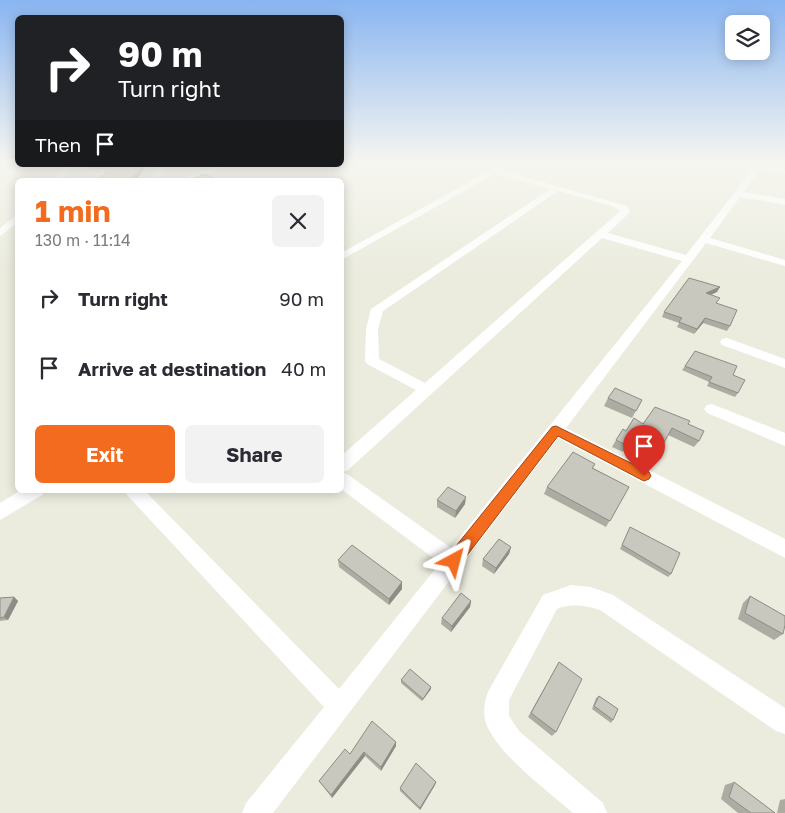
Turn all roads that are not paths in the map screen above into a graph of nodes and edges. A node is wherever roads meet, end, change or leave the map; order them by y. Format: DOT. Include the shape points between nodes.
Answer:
graph roads {
  1 [pos="444,199"];
  2 [pos="540,199"];
  3 [pos="591,199"];
  4 [pos="735,199"];
  5 [pos="767,199"];
  6 [pos="785,202"];
  7 [pos="15,220"];
  8 [pos="0,233"];
  9 [pos="601,234"];
  10 [pos="703,239"];
  11 [pos="344,254"];
  12 [pos="688,259"];
  13 [pos="785,263"];
  14 [pos="728,342"];
  15 [pos="785,364"];
  16 [pos="427,390"];
  17 [pos="712,409"];
  18 [pos="556,430"];
  19 [pos="785,440"];
  20 [pos="344,463"];
  21 [pos="344,481"];
  22 [pos="31,493"];
  23 [pos="136,493"];
  24 [pos="0,512"];
  25 [pos="785,549"];
  26 [pos="454,561"];
  27 [pos="340,706"];
  28 [pos="785,722"];
  29 [pos="256,813"];
  30 [pos="594,813"];
  1 -- 11 [label="street"];
  2 -- 16 [label="street" via="378,309 372,329 372,361"];
  3 -- 9 [label="street" via="624,208 625,212"];
  4 -- 10 [label="street"];
  5 -- 6 [label="street"];
  7 -- 8 [label="street"];
  9 -- 12 [label="street"];
  9 -- 16 [label="street"];
  10 -- 12 [label="street"];
  10 -- 13 [label="street"];
  12 -- 18 [label="street"];
  14 -- 15 [label="street"];
  16 -- 20 [label="street"];
  17 -- 19 [label="street"];
  18 -- 25 [label="street"];
  18 -- 26 [label="street"];
  21 -- 26 [label="street"];
  22 -- 24 [label="street"];
  23 -- 27 [label="street"];
  26 -- 27 [label="street"];
  27 -- 29 [label="street"];
  28 -- 30 [label="street" via="606,602 584,595 562,595 550,602 497,698 497,719 510,740"];
}
